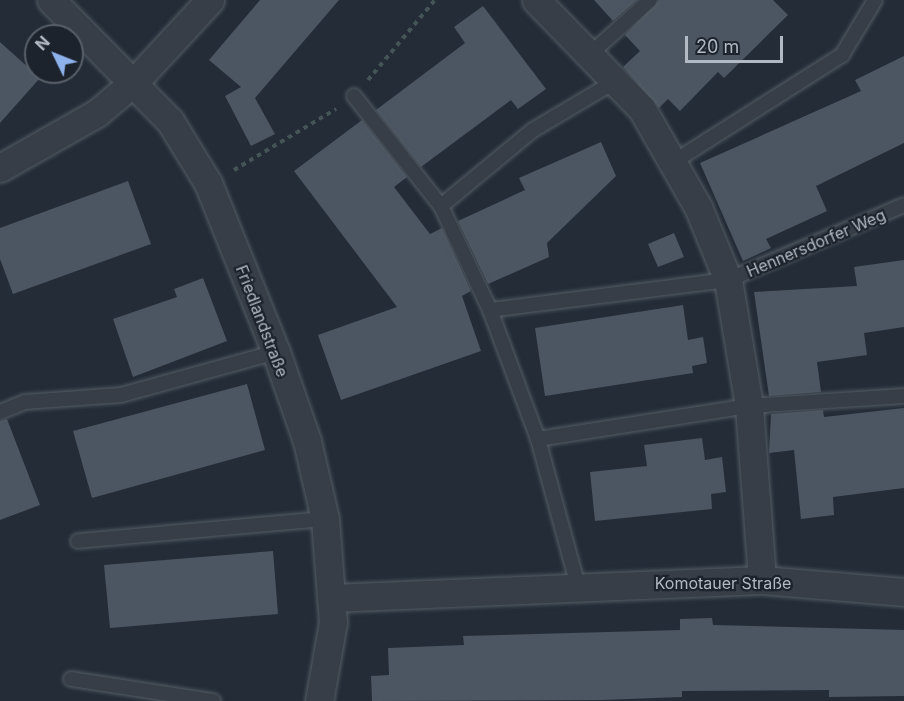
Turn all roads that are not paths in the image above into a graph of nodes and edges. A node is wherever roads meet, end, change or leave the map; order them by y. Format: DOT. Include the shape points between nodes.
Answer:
graph roads {
  1 [pos="51,0"];
  2 [pos="210,0"];
  3 [pos="536,0"];
  4 [pos="650,0"];
  5 [pos="875,0"];
  6 [pos="589,56"];
  7 [pos="136,80"];
  8 [pos="614,82"];
  9 [pos="354,96"];
  10 [pos="675,161"];
  11 [pos="0,168"];
  12 [pos="904,205"];
  13 [pos="441,206"];
  14 [pos="728,280"];
  15 [pos="489,310"];
  16 [pos="276,352"];
  17 [pos="904,396"];
  18 [pos="749,406"];
  19 [pos="0,412"];
  20 [pos="538,439"];
  21 [pos="325,519"];
  22 [pos="78,541"];
  23 [pos="762,580"];
  24 [pos="578,586"];
  25 [pos="904,592"];
  26 [pos="331,598"];
  27 [pos="71,680"];
  28 [pos="213,701"];
  29 [pos="320,701"];
  1 -- 7 [label="street, Friedlandstraße"];
  2 -- 7 [label="street"];
  3 -- 6 [label="street, Hennersdorfer Weg"];
  4 -- 6 [label="lane"];
  5 -- 10 [label="lane" via="842,55"];
  6 -- 8 [label="street, Hennersdorfer Weg"];
  7 -- 11 [label="street" via="97,113"];
  7 -- 16 [label="street, Friedlandstraße" via="170,121 208,183"];
  8 -- 10 [label="street, Hennersdorfer Weg" via="642,109"];
  8 -- 13 [label="lane" via="533,130"];
  9 -- 13 [label="lane"];
  10 -- 14 [label="street, Hennersdorfer Weg"];
  12 -- 14 [label="lane, Hennersdorfer Weg"];
  13 -- 15 [label="lane"];
  14 -- 15 [label="lane"];
  14 -- 18 [label="street, Hennersdorfer Weg"];
  15 -- 20 [label="lane"];
  16 -- 19 [label="lane" via="121,395 26,402"];
  16 -- 21 [label="street, Friedlandstraße" via="306,441"];
  17 -- 18 [label="lane"];
  18 -- 20 [label="lane"];
  18 -- 23 [label="street, Hennersdorfer Weg"];
  20 -- 24 [label="lane"];
  21 -- 22 [label="lane"];
  21 -- 26 [label="street, Friedlandstraße"];
  23 -- 24 [label="street, Komotauer Straße"];
  23 -- 25 [label="street, Komotauer Straße"];
  24 -- 26 [label="street, Komotauer Straße"];
  26 -- 29 [label="street, Friedlandstraße" via="331,653"];
  27 -- 28 [label="lane"];
}
